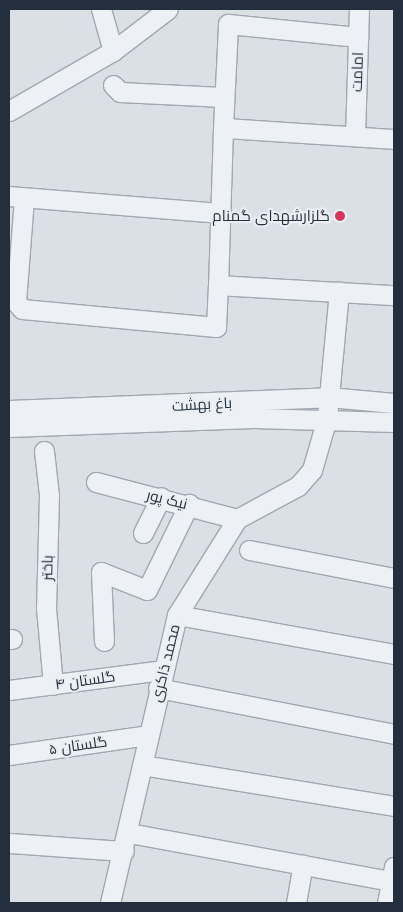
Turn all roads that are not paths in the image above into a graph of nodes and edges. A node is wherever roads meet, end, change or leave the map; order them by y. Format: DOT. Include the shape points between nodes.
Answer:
graph roads {
  1 [pos="100,9"];
  2 [pos="168,9"];
  3 [pos="359,9"];
  4 [pos="358,36"];
  5 [pos="113,51"];
  6 [pos="113,85"];
  7 [pos="223,97"];
  8 [pos="9,111"];
  9 [pos="222,128"];
  10 [pos="355,136"];
  11 [pos="394,139"];
  12 [pos="16,197"];
  13 [pos="220,213"];
  14 [pos="218,285"];
  15 [pos="339,292"];
  16 [pos="394,296"];
  17 [pos="329,397"];
  18 [pos="394,403"];
  19 [pos="9,410"];
  20 [pos="327,418"];
  21 [pos="394,422"];
  22 [pos="9,427"];
  23 [pos="44,451"];
  24 [pos="96,482"];
  25 [pos="161,497"];
  26 [pos="189,504"];
  27 [pos="237,519"];
  28 [pos="143,533"];
  29 [pos="249,550"];
  30 [pos="394,578"];
  31 [pos="177,615"];
  32 [pos="104,641"];
  33 [pos="394,654"];
  34 [pos="160,679"];
  35 [pos="53,685"];
  36 [pos="9,690"];
  37 [pos="394,734"];
  38 [pos="148,735"];
  39 [pos="9,755"];
  40 [pos="142,765"];
  41 [pos="394,806"];
  42 [pos="126,842"];
  43 [pos="9,843"];
  44 [pos="303,865"];
  45 [pos="393,874"];
  46 [pos="110,903"];
  47 [pos="296,903"];
  48 [pos="387,903"];
  1 -- 5 [label="street"];
  2 -- 5 [label="street"];
  3 -- 4 [label="street, امامت"];
  4 -- 7 [label="street" via="228,24"];
  4 -- 10 [label="street, امامت"];
  5 -- 8 [label="street"];
  6 -- 7 [label="street" via="120,92"];
  7 -- 9 [label="street"];
  9 -- 10 [label="street"];
  9 -- 13 [label="street"];
  10 -- 11 [label="street"];
  12 -- 13 [label="street"];
  12 -- 14 [label="street" via="16,302 22,309 216,327"];
  13 -- 14 [label="street"];
  14 -- 15 [label="street"];
  15 -- 16 [label="street"];
  15 -- 17 [label="street, محمد ذاکری"];
  17 -- 18 [label="street, باغ بهشت"];
  17 -- 19 [label="street, باغ بهشت"];
  17 -- 20 [label="street, محمد ذاکری"];
  20 -- 21 [label="street, باغ بهشت"];
  20 -- 22 [label="street, باغ بهشت"];
  20 -- 27 [label="street, محمد ذاکری" via="312,470 298,486"];
  23 -- 35 [label="street, باختر" via="49,495 46,608"];
  24 -- 25 [label="street, نیک پور"];
  25 -- 26 [label="street, نیک پور"];
  25 -- 28 [label="street"];
  26 -- 27 [label="street, نیک پور"];
  26 -- 32 [label="street" via="147,590 101,572"];
  27 -- 31 [label="street, محمد ذاکری"];
  29 -- 30 [label="street"];
  31 -- 33 [label="street"];
  31 -- 34 [label="street, محمد ذاکری"];
  34 -- 35 [label="street, گلستان ۴"];
  34 -- 37 [label="street, گلستان ۴"];
  34 -- 38 [label="street, محمد ذاکری"];
  35 -- 36 [label="street, گلستان ۴"];
  38 -- 39 [label="street, گلستان ۵"];
  38 -- 40 [label="street, محمد ذاکری"];
  40 -- 41 [label="street"];
  40 -- 42 [label="street, محمد ذاکری"];
  42 -- 43 [label="street"];
  42 -- 44 [label="street"];
  42 -- 46 [label="street, محمد ذاکری"];
  44 -- 45 [label="street"];
  44 -- 47 [label="street"];
  45 -- 48 [label="street"];
}
